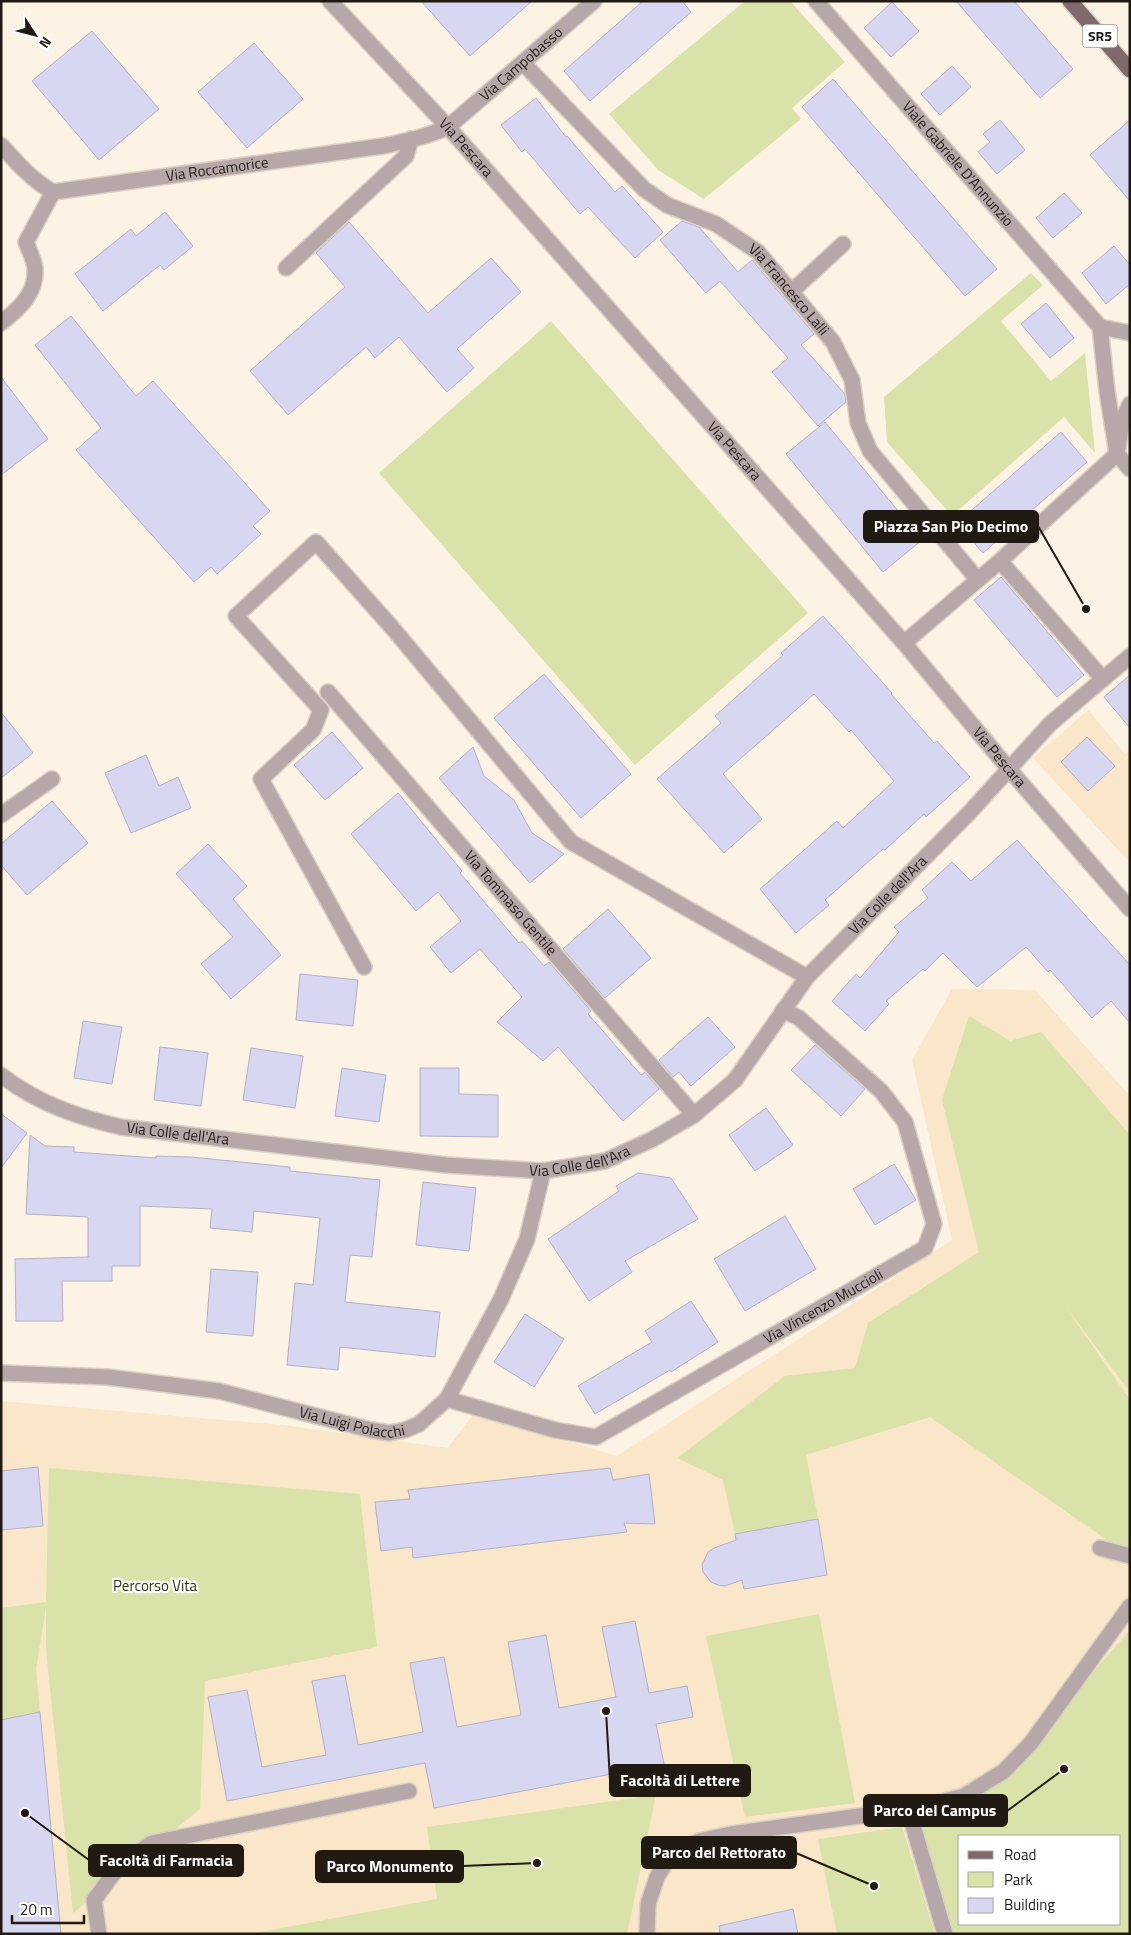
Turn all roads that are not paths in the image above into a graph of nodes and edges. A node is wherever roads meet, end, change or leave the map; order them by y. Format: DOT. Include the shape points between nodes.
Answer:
graph roads {
  1 [pos="330,1"];
  2 [pos="594,1"];
  3 [pos="816,1"];
  4 [pos="1070,1"];
  5 [pos="523,63"];
  6 [pos="1130,70"];
  7 [pos="448,127"];
  8 [pos="412,139"];
  9 [pos="1,145"];
  10 [pos="53,192"];
  11 [pos="843,244"];
  12 [pos="286,268"];
  13 [pos="791,292"];
  14 [pos="1,323"];
  15 [pos="1100,327"];
  16 [pos="1130,333"];
  17 [pos="1130,404"];
  18 [pos="1117,454"];
  19 [pos="1130,469"];
  20 [pos="1000,561"];
  21 [pos="978,580"];
  22 [pos="904,643"];
  23 [pos="1130,656"];
  24 [pos="1103,679"];
  25 [pos="328,692"];
  26 [pos="1008,768"];
  27 [pos="52,779"];
  28 [pos="1,815"];
  29 [pos="1130,909"];
  30 [pos="364,967"];
  31 [pos="807,977"];
  32 [pos="784,1010"];
  33 [pos="1,1075"];
  34 [pos="694,1114"];
  35 [pos="543,1171"];
  36 [pos="1,1373"];
  37 [pos="447,1399"];
  38 [pos="1100,1548"];
  39 [pos="1130,1556"];
  40 [pos="1130,1606"];
  41 [pos="409,1791"];
  42 [pos="908,1809"];
  43 [pos="98,1934"];
  44 [pos="647,1934"];
  45 [pos="945,1934"];
  1 -- 7 [label="street, Via Pescara"];
  2 -- 5 [label="street, Via Campobasso"];
  3 -- 15 [label="street, Viale Gabriele D'Annunzio"];
  4 -- 6 [label="main road, SR5"];
  5 -- 7 [label="street, Via Campobasso"];
  5 -- 13 [label="street, Via Francesco Lalli" via="644,189 667,205 716,224 758,252"];
  7 -- 8 [label="street, Via Roccamorice"];
  7 -- 22 [label="street, Via Pescara"];
  8 -- 10 [label="street, Via Roccamorice" via="383,146"];
  8 -- 12 [label="street" via="406,156"];
  9 -- 10 [label="street" via="28,174"];
  10 -- 14 [label="street" via="26,242 35,267 34,283 17,311"];
  11 -- 13 [label="street"];
  13 -- 21 [label="street, Via Francesco Lalli" via="833,342 852,380 858,423 870,451"];
  15 -- 16 [label="street"];
  15 -- 18 [label="street"];
  17 -- 18 [label="street" via="1122,421"];
  18 -- 19 [label="street"];
  18 -- 20 [label="street"];
  20 -- 21 [label="street"];
  20 -- 24 [label="street"];
  21 -- 22 [label="street"];
  22 -- 26 [label="street, Via Pescara"];
  23 -- 24 [label="street, Via Colle dell'Ara"];
  24 -- 26 [label="street, Via Colle dell'Ara" via="1050,724"];
  25 -- 34 [label="street, Via Tommaso Gentile"];
  26 -- 29 [label="street, Via Pescara"];
  26 -- 31 [label="street, Via Colle dell'Ara" via="969,813"];
  27 -- 28 [label="street"];
  30 -- 31 [label="street" via="261,779 313,730 321,710 236,616 316,542 395,631 571,842"];
  31 -- 32 [label="street, Via Colle dell'Ara"];
  32 -- 34 [label="street, Via Colle dell'Ara" via="735,1080"];
  32 -- 37 [label="street, Via Vincenzo Muccioli" via="799,1018 881,1091 905,1122 934,1224 925,1248 596,1437 555,1430"];
  33 -- 35 [label="street, Via Colle dell'Ara" via="46,1104 88,1120 122,1127 446,1165"];
  34 -- 35 [label="street, Via Colle dell'Ara" via="653,1140 605,1161"];
  35 -- 37 [label="street, Via Luigi Polacchi" via="527,1239 501,1299"];
  36 -- 37 [label="street, Via Luigi Polacchi" via="107,1377 219,1391 389,1433 419,1424"];
  38 -- 39 [label="street"];
  40 -- 42 [label="street" via="1031,1743 1004,1771 964,1796"];
  41 -- 43 [label="street" via="152,1844 120,1866 94,1900"];
  42 -- 44 [label="street" via="699,1841 670,1856 657,1877 648,1904"];
  42 -- 45 [label="street"];
}
